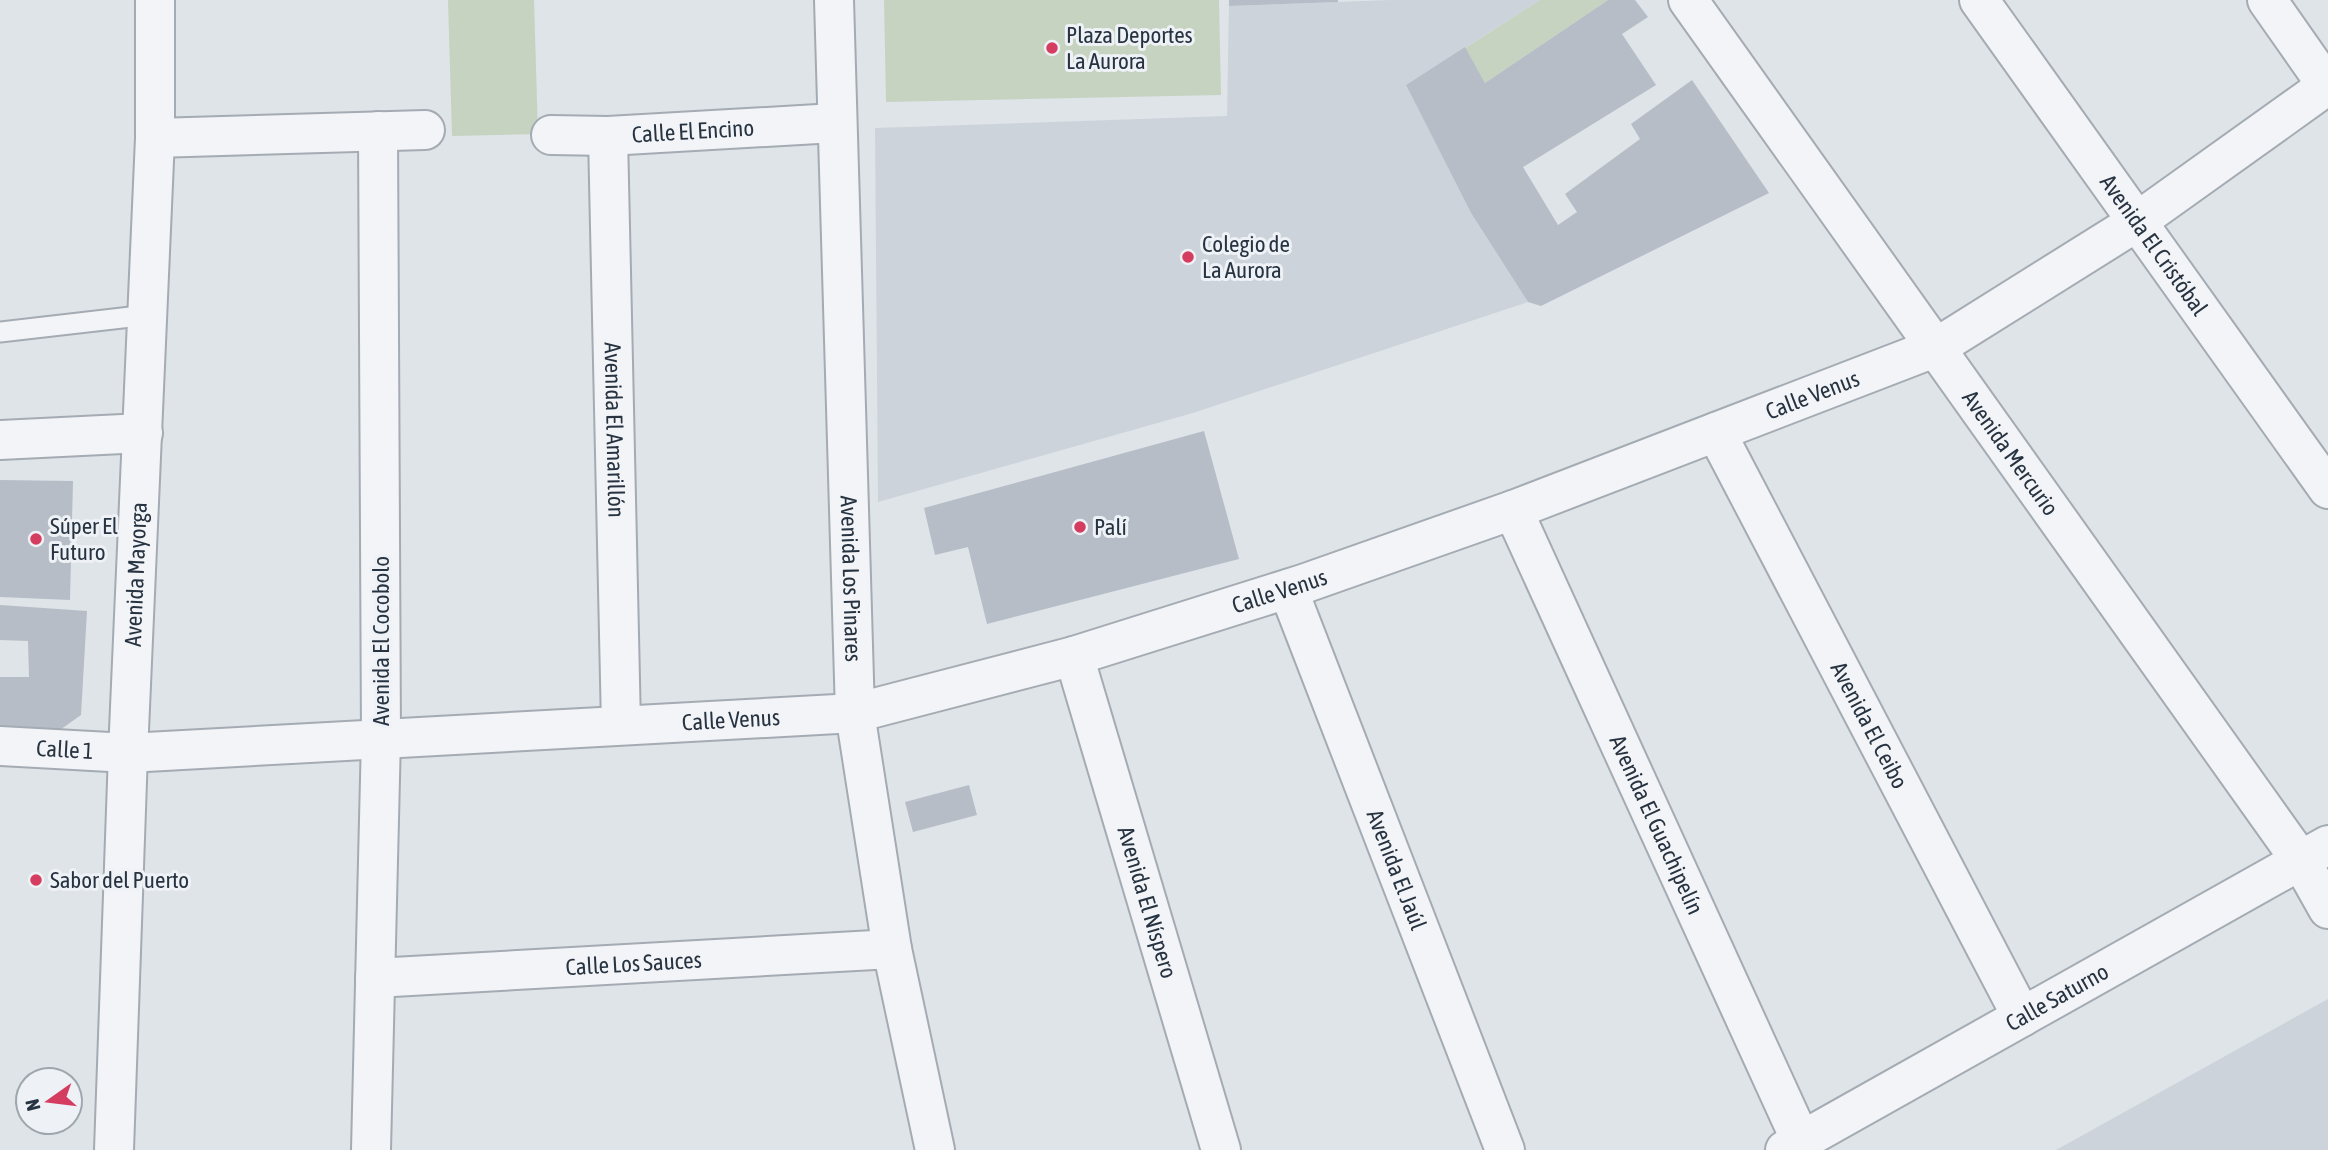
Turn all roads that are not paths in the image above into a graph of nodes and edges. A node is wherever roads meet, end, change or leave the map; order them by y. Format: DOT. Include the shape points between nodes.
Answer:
graph roads {
  1 [pos="155,0"];
  2 [pos="834,0"];
  3 [pos="1688,0"];
  4 [pos="1979,0"];
  5 [pos="2267,0"];
  6 [pos="2328,86"];
  7 [pos="835,122"];
  8 [pos="425,130"];
  9 [pos="378,131"];
  10 [pos="551,135"];
  11 [pos="608,136"];
  12 [pos="155,138"];
  13 [pos="2135,223"];
  14 [pos="148,315"];
  15 [pos="0,332"];
  16 [pos="1937,346"];
  17 [pos="1716,432"];
  18 [pos="143,433"];
  19 [pos="0,440"];
  20 [pos="2328,489"];
  21 [pos="1513,510"];
  22 [pos="1288,589"];
  23 [pos="1074,656"];
  24 [pos="855,713"];
  25 [pos="621,725"];
  26 [pos="381,737"];
  27 [pos="0,746"];
  28 [pos="128,753"];
  29 [pos="2314,853"];
  30 [pos="2328,909"];
  31 [pos="892,949"];
  32 [pos="375,978"];
  33 [pos="2022,1017"];
  34 [pos="1793,1145"];
  35 [pos="114,1150"];
  36 [pos="371,1150"];
  37 [pos="935,1150"];
  38 [pos="1222,1150"];
  39 [pos="1505,1150"];
  1 -- 12 [label="street, Avenida Mayorga"];
  2 -- 7 [label="street, Avenida Los Pinares"];
  3 -- 16 [label="street, Avenida Mercurio"];
  4 -- 13 [label="street, Avenida El Cristóbal"];
  5 -- 6 [label="street"];
  6 -- 13 [label="street, Calle Venus"];
  7 -- 11 [label="street, Calle El Encino"];
  7 -- 24 [label="street, Avenida Los Pinares"];
  8 -- 9 [label="street"];
  9 -- 12 [label="street"];
  9 -- 26 [label="street, Avenida El Cocobolo"];
  10 -- 11 [label="street, Calle El Encino"];
  11 -- 25 [label="street, Avenida El Amarillón"];
  12 -- 14 [label="street, Avenida Mayorga"];
  13 -- 16 [label="street, Calle Venus"];
  13 -- 20 [label="street, Avenida El Cristóbal"];
  14 -- 15 [label="lane"];
  14 -- 18 [label="street, Avenida Mayorga"];
  16 -- 17 [label="street, Calle Venus"];
  16 -- 29 [label="street, Avenida Mercurio"];
  17 -- 21 [label="street, Calle Venus"];
  17 -- 33 [label="street, Avenida El Ceibo"];
  18 -- 19 [label="street"];
  18 -- 28 [label="street, Avenida Mayorga"];
  21 -- 22 [label="street, Calle Venus"];
  21 -- 34 [label="street, Avenida El Guachipelín"];
  22 -- 23 [label="street, Calle Venus"];
  22 -- 39 [label="street, Avenida El Jaúl"];
  23 -- 24 [label="street, Calle Venus"];
  23 -- 38 [label="street, Avenida El Níspero"];
  24 -- 25 [label="street, Calle Venus"];
  24 -- 31 [label="street, Avenida Los Pinares"];
  25 -- 26 [label="street, Calle Venus"];
  26 -- 28 [label="street, Calle Venus"];
  26 -- 32 [label="street, Avenida El Cocobolo"];
  27 -- 28 [label="street, Calle 1"];
  28 -- 35 [label="street, Avenida Mayorga"];
  29 -- 30 [label="street, Avenida Mercurio"];
  29 -- 33 [label="street, Calle Saturno"];
  31 -- 32 [label="street, Calle Los Sauces"];
  31 -- 37 [label="street, Avenida Los Pinares"];
  32 -- 36 [label="street, Avenida El Cocobolo"];
  33 -- 34 [label="street, Calle Saturno"];
}
